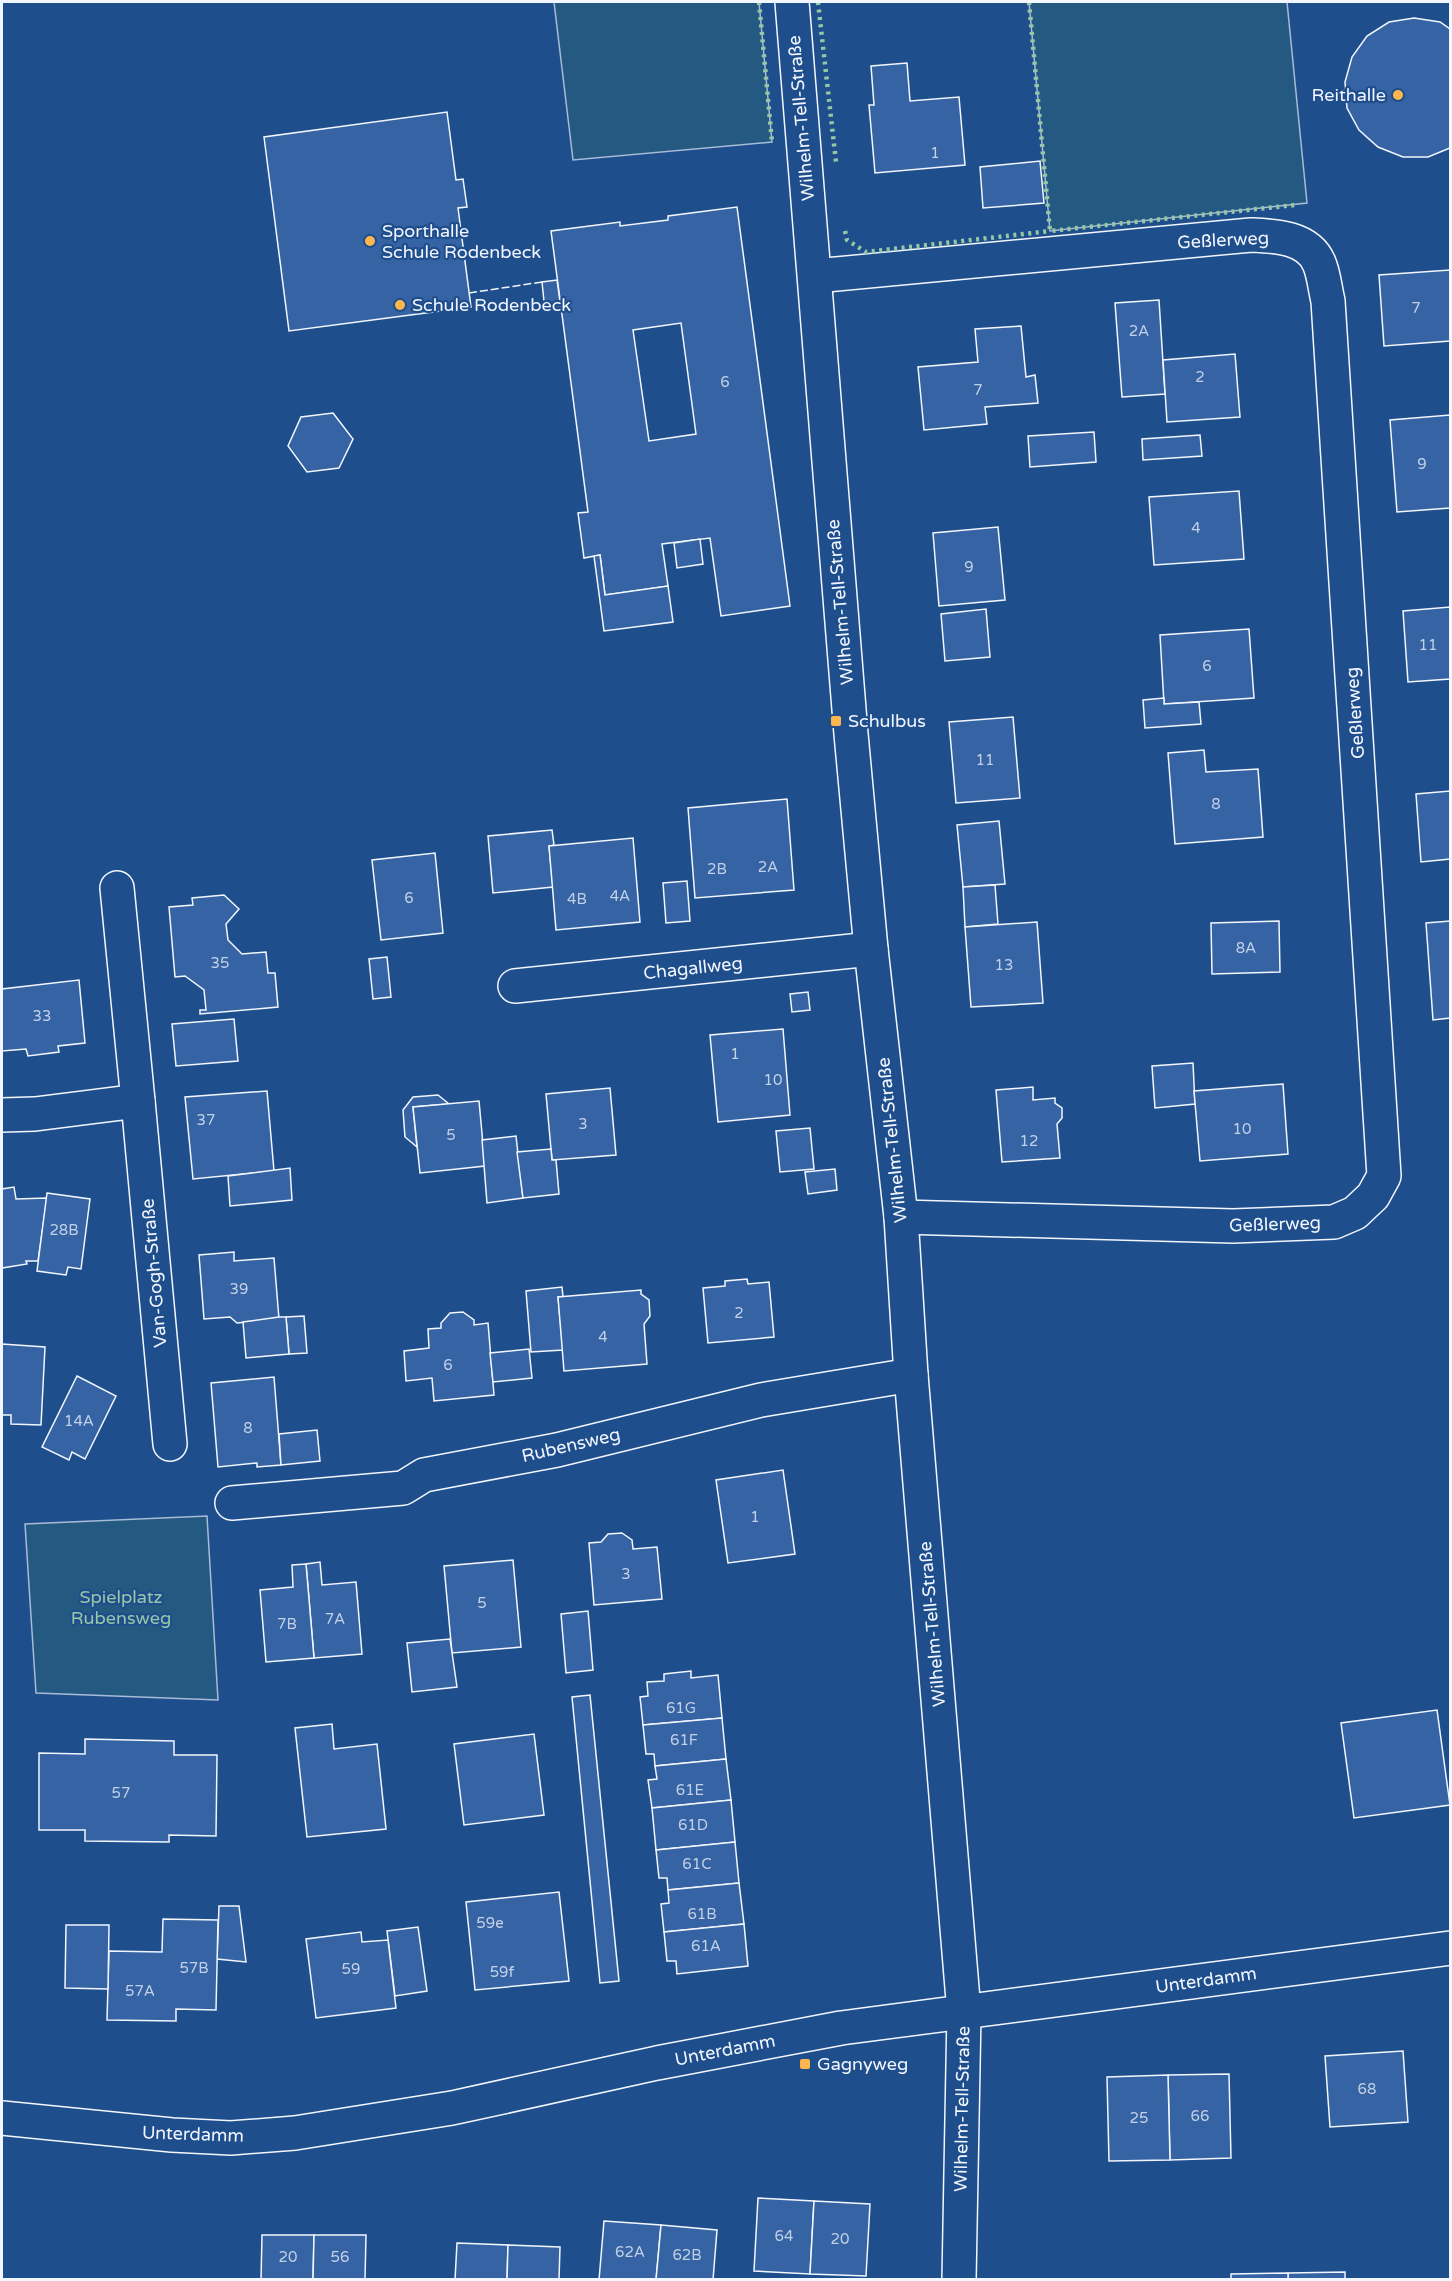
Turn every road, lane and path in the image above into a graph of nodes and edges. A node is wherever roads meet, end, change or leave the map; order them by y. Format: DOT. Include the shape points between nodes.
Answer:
graph roads {
  1 [pos="792,2"];
  2 [pos="814,276"];
  3 [pos="117,888"];
  4 [pos="871,949"];
  5 [pos="515,986"];
  6 [pos="138,1101"];
  7 [pos="2,1115"];
  8 [pos="901,1217"];
  9 [pos="911,1375"];
  10 [pos="170,1444"];
  11 [pos="232,1503"];
  12 [pos="1450,1948"];
  13 [pos="963,2012"];
  14 [pos="2,2118"];
  15 [pos="959,2280"];
  1 -- 2 [label="street, Wilhelm-Tell-Straße"];
  2 -- 4 [label="street, Wilhelm-Tell-Straße"];
  2 -- 8 [label="street, Geßlerweg" via="1251,235 1282,237 1306,246 1318,262 1328,301 1384,1176 1373,1196 1355,1213 1334,1222 1233,1226"];
  3 -- 6 [label="street, Van-Gogh-Straße"];
  4 -- 5 [label="street, Chagallweg"];
  4 -- 8 [label="street, Wilhelm-Tell-Straße"];
  6 -- 7 [label="street"];
  6 -- 10 [label="street, Van-Gogh-Straße"];
  8 -- 9 [label="street, Wilhelm-Tell-Straße"];
  9 -- 11 [label="street, Rubensweg" via="761,1400 557,1450 424,1475 403,1488"];
  9 -- 13 [label="street, Wilhelm-Tell-Straße"];
  12 -- 13 [label="street, Unterdamm"];
  13 -- 14 [label="street, Unterdamm" via="841,2028 452,2108 295,2133 231,2138 172,2135"];
  13 -- 15 [label="street, Wilhelm-Tell-Straße"];
}
